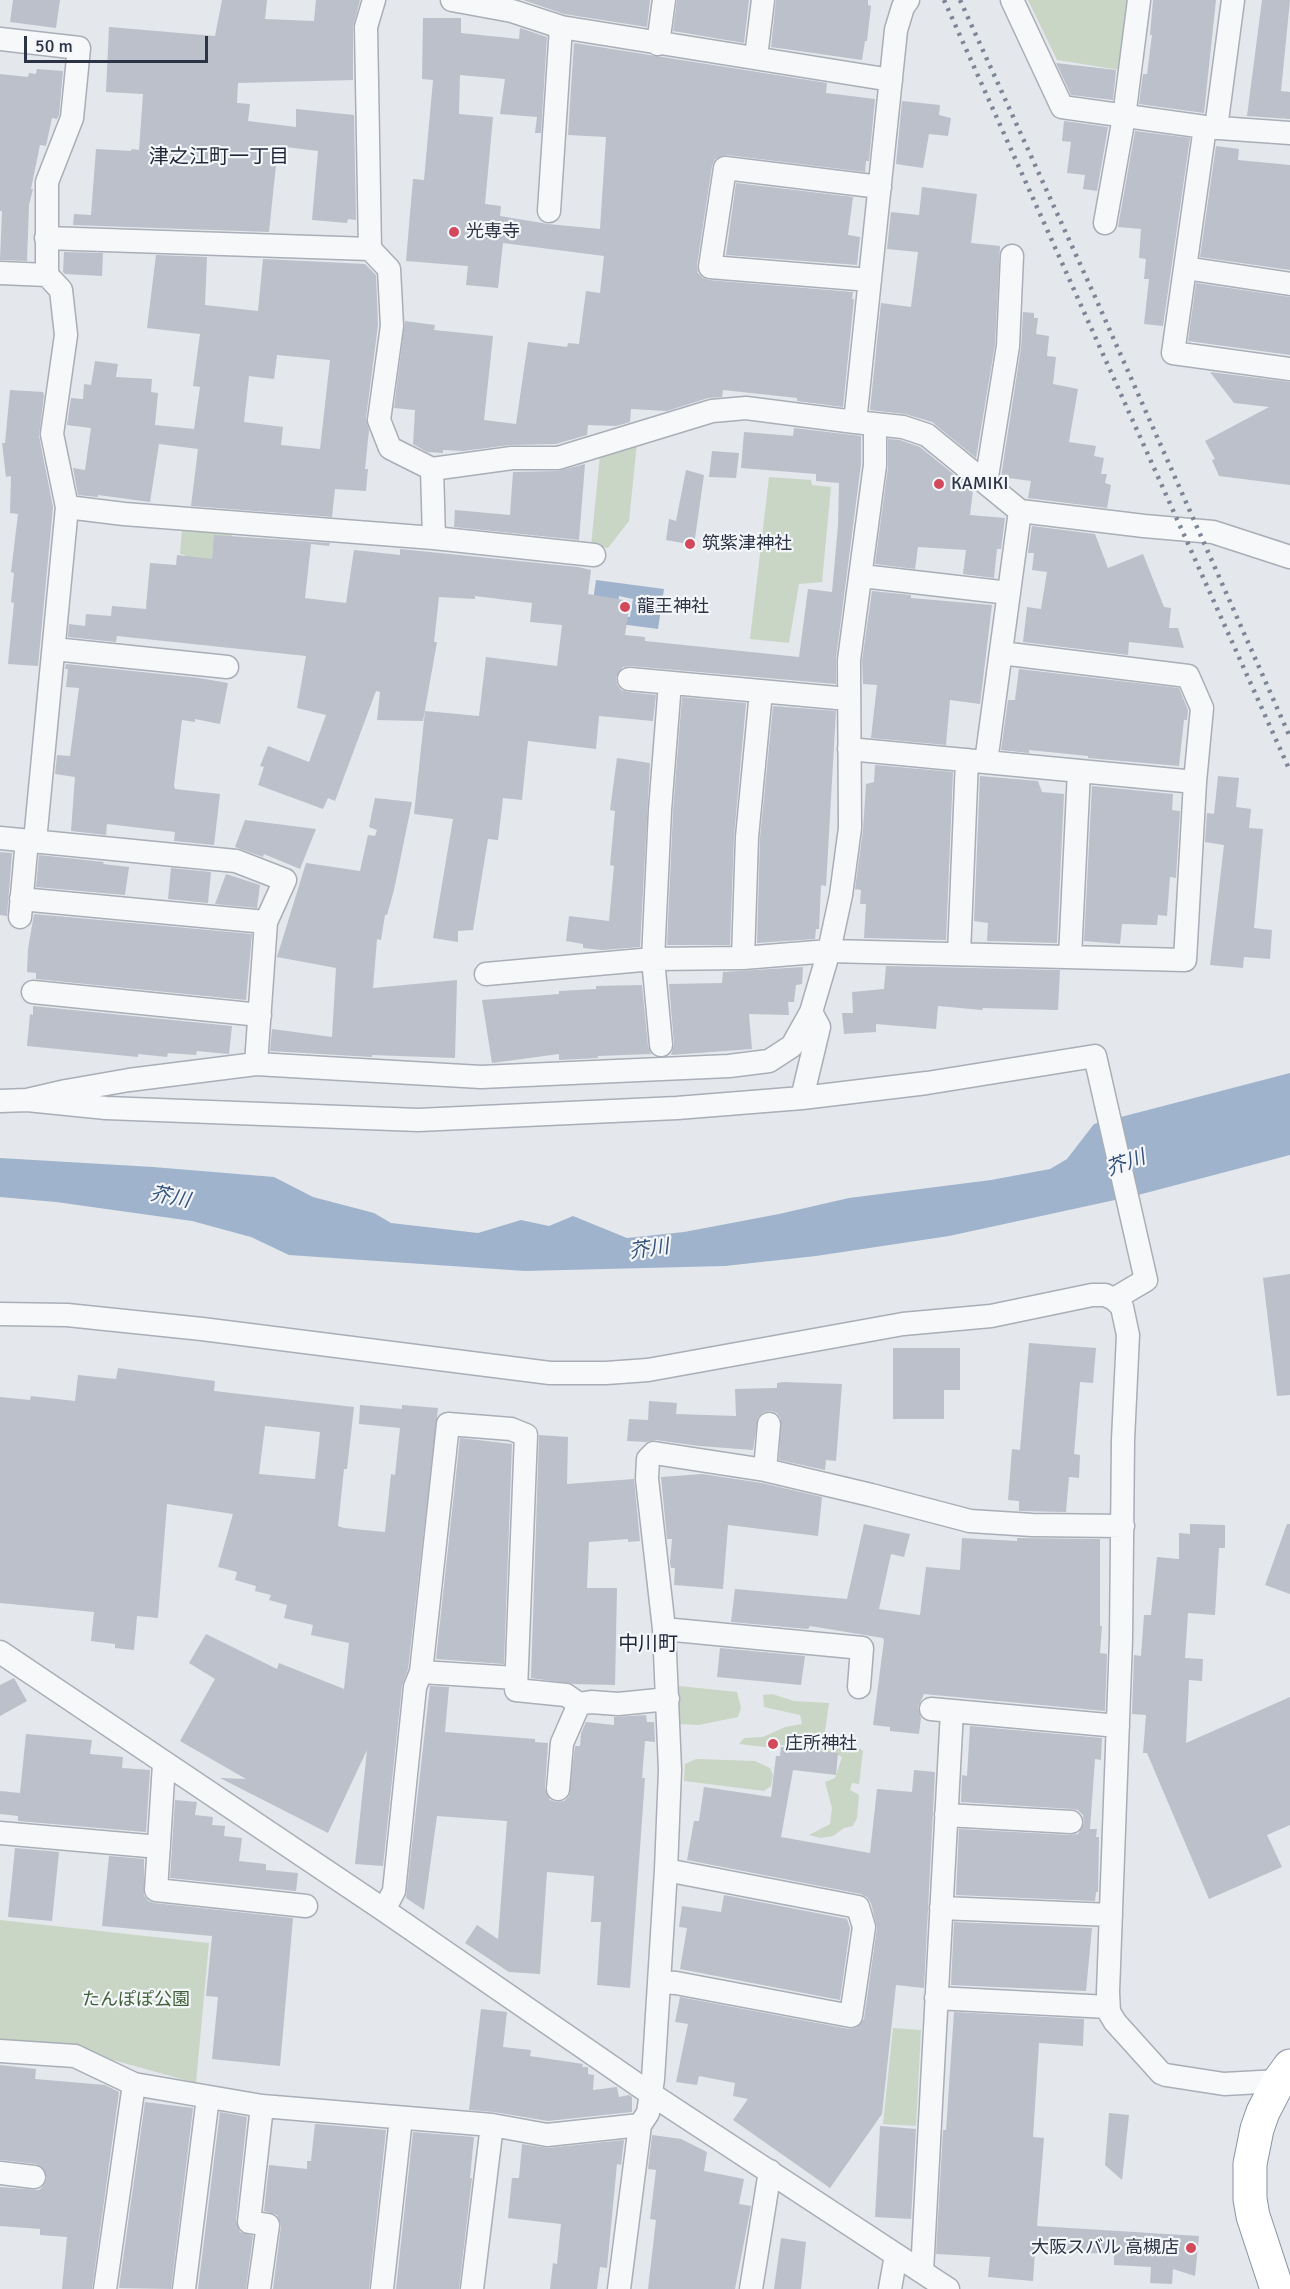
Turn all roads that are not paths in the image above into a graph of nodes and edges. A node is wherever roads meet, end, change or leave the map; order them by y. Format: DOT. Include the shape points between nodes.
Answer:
graph roads {
  1 [pos="374,0"];
  2 [pos="453,0"];
  3 [pos="664,0"];
  4 [pos="763,0"];
  5 [pos="908,0"];
  6 [pos="1012,0"];
  7 [pos="1139,0"];
  8 [pos="1233,0"];
  9 [pos="513,5"];
  10 [pos="561,27"];
  11 [pos="0,39"];
  12 [pos="658,44"];
  13 [pos="756,57"];
  14 [pos="891,80"];
  15 [pos="1124,117"];
  16 [pos="1211,128"];
  17 [pos="1290,133"];
  18 [pos="880,187"];
  19 [pos="549,211"];
  20 [pos="1106,223"];
  21 [pos="46,238"];
  22 [pos="370,249"];
  23 [pos="1012,256"];
  24 [pos="1185,268"];
  25 [pos="0,273"];
  26 [pos="47,275"];
  27 [pos="870,280"];
  28 [pos="1290,284"];
  29 [pos="1290,369"];
  30 [pos="865,423"];
  31 [pos="432,468"];
  32 [pos="986,483"];
  33 [pos="67,507"];
  34 [pos="1020,511"];
  35 [pos="434,538"];
  36 [pos="594,555"];
  37 [pos="1290,557"];
  38 [pos="862,576"];
  39 [pos="1009,593"];
  40 [pos="54,649"];
  41 [pos="1000,653"];
  42 [pos="227,667"];
  43 [pos="629,679"];
  44 [pos="670,683"];
  45 [pos="761,692"];
  46 [pos="848,699"];
  47 [pos="849,749"];
  48 [pos="976,761"];
  49 [pos="1079,771"];
  50 [pos="1195,782"];
  51 [pos="0,838"];
  52 [pos="31,840"];
  53 [pos="266,922"];
  54 [pos="829,951"];
  55 [pos="959,954"];
  56 [pos="1070,957"];
  57 [pos="743,958"];
  58 [pos="653,959"];
  59 [pos="486,974"];
  60 [pos="33,992"];
  61 [pos="811,1012"];
  62 [pos="260,1015"];
  63 [pos="661,1045"];
  64 [pos="256,1064"];
  65 [pos="802,1098"];
  66 [pos="27,1100"];
  67 [pos="0,1101"];
  68 [pos="1114,1299"];
  69 [pos="0,1314"];
  70 [pos="769,1424"];
  71 [pos="765,1470"];
  72 [pos="1123,1526"];
  73 [pos="664,1629"];
  74 [pos="0,1652"];
  75 [pos="421,1672"];
  76 [pos="516,1678"];
  77 [pos="859,1687"];
  78 [pos="668,1699"];
  79 [pos="579,1704"];
  80 [pos="1118,1726"];
  81 [pos="164,1764"];
  82 [pos="558,1789"];
  83 [pos="946,1815"];
  84 [pos="1071,1822"];
  85 [pos="0,1833"];
  86 [pos="159,1847"];
  87 [pos="666,1870"];
  88 [pos="388,1901"];
  89 [pos="306,1906"];
  90 [pos="941,1908"];
  91 [pos="1111,1916"];
  92 [pos="659,1982"];
  93 [pos="936,1998"];
  94 [pos="1108,2007"];
  95 [pos="0,2050"];
  96 [pos="1284,2073"];
  97 [pos="134,2084"];
  98 [pos="651,2094"];
  99 [pos="208,2097"];
  100 [pos="262,2106"];
  101 [pos="401,2118"];
  102 [pos="492,2125"];
  103 [pos="640,2125"];
  104 [pos="770,2171"];
  105 [pos="0,2173"];
  106 [pos="34,2177"];
  107 [pos="896,2254"];
  108 [pos="921,2271"];
  109 [pos="105,2289"];
  110 [pos="183,2289"];
  111 [pos="259,2289"];
  112 [pos="382,2289"];
  113 [pos="472,2289"];
  114 [pos="619,2289"];
  115 [pos="751,2289"];
  116 [pos="890,2289"];
  117 [pos="948,2289"];
  118 [pos="1277,2289"];
  1 -- 22 [label="street" via="366,27"];
  2 -- 9 [label="street"];
  3 -- 12 [label="street"];
  4 -- 13 [label="street"];
  5 -- 14 [label="street" via="896,30"];
  6 -- 15 [label="street" via="1062,107"];
  7 -- 15 [label="street"];
  8 -- 16 [label="street"];
  9 -- 10 [label="street"];
  10 -- 12 [label="street"];
  10 -- 19 [label="street"];
  11 -- 21 [label="street" via="79,48 72,118 47,182"];
  12 -- 13 [label="street"];
  13 -- 14 [label="street"];
  14 -- 18 [label="street"];
  15 -- 16 [label="street"];
  15 -- 20 [label="street"];
  16 -- 17 [label="street"];
  16 -- 24 [label="street"];
  18 -- 27 [label="street"];
  18 -- 27 [label="street" via="725,168 710,267"];
  21 -- 22 [label="street"];
  21 -- 26 [label="street"];
  22 -- 31 [label="street" via="390,268 392,326 378,420 390,448"];
  23 -- 32 [label="street" via="1008,346"];
  24 -- 28 [label="street"];
  24 -- 29 [label="street" via="1173,353"];
  25 -- 26 [label="street"];
  26 -- 33 [label="street" via="61,290 66,335 52,434"];
  27 -- 30 [label="street"];
  30 -- 31 [label="street" via="746,408 712,411 558,458 512,458"];
  30 -- 32 [label="street" via="903,427 927,435"];
  30 -- 38 [label="street" via="875,465"];
  31 -- 35 [label="street"];
  32 -- 34 [label="street"];
  33 -- 35 [label="street"];
  33 -- 40 [label="street"];
  34 -- 37 [label="street" via="1213,532"];
  34 -- 39 [label="street"];
  35 -- 36 [label="street"];
  38 -- 39 [label="street"];
  38 -- 46 [label="street" via="849,660"];
  39 -- 41 [label="street"];
  40 -- 42 [label="street"];
  40 -- 52 [label="street"];
  41 -- 48 [label="street"];
  41 -- 50 [label="street" via="1188,676 1202,708"];
  43 -- 44 [label="street"];
  44 -- 45 [label="street"];
  44 -- 58 [label="street"];
  45 -- 46 [label="street"];
  45 -- 57 [label="street" via="747,837"];
  46 -- 47 [label="street"];
  47 -- 48 [label="street"];
  47 -- 54 [label="street" via="850,828"];
  48 -- 49 [label="street"];
  48 -- 55 [label="street"];
  49 -- 50 [label="street"];
  49 -- 56 [label="street"];
  50 -- 56 [label="street" via="1185,960"];
  51 -- 52 [label="street"];
  52 -- 53 [label="street" via="236,861 285,880"];
  52 -- 53 [label="street" via="20,908"];
  53 -- 62 [label="street"];
  54 -- 55 [label="street"];
  54 -- 57 [label="street"];
  54 -- 61 [label="street"];
  55 -- 56 [label="street"];
  57 -- 58 [label="street"];
  58 -- 59 [label="street"];
  58 -- 63 [label="street"];
  60 -- 62 [label="street"];
  61 -- 64 [label="street" via="792,1046 769,1061 729,1066 481,1077"];
  61 -- 65 [label="street" via="819,1027"];
  62 -- 64 [label="street"];
  64 -- 66 [label="street" via="129,1080"];
  65 -- 66 [label="street" via="418,1120 106,1108"];
  65 -- 68 [label="street" via="1095,1056 1146,1280"];
  66 -- 67 [label="street"];
  68 -- 69 [label="street" via="1092,1295 991,1316 903,1324 648,1370 606,1373 550,1373 67,1315"];
  68 -- 72 [label="street" via="1122,1306 1128,1335"];
  70 -- 71 [label="street"];
  71 -- 72 [label="street" via="970,1521"];
  71 -- 73 [label="street" via="654,1453 648,1459"];
  72 -- 80 [label="street"];
  73 -- 77 [label="street" via="862,1648"];
  73 -- 78 [label="street"];
  74 -- 81 [label="street"];
  75 -- 76 [label="street"];
  75 -- 76 [label="street" via="448,1424 511,1429 526,1435"];
  75 -- 88 [label="street" via="415,1687"];
  76 -- 79 [label="street" via="516,1690 566,1695"];
  78 -- 79 [label="street"];
  78 -- 87 [label="street"];
  79 -- 82 [label="street" via="562,1743"];
  80 -- 83 [label="street" via="942,1710"];
  80 -- 91 [label="street"];
  81 -- 86 [label="street"];
  81 -- 88 [label="street"];
  83 -- 84 [label="street"];
  83 -- 90 [label="street"];
  85 -- 86 [label="street"];
  86 -- 89 [label="street" via="156,1890"];
  87 -- 92 [label="street"];
  87 -- 92 [label="street" via="858,1907 864,1927 851,2016"];
  88 -- 98 [label="street"];
  90 -- 91 [label="street"];
  90 -- 93 [label="street"];
  91 -- 94 [label="street"];
  92 -- 98 [label="street"];
  93 -- 94 [label="street"];
  93 -- 108 [label="street"];
  94 -- 96 [label="street" via="1115,2022 1166,2075 1224,2084"];
  95 -- 97 [label="street" via="75,2056"];
  96 -- 118 [label="highway" via="1257,2129 1249,2181 1257,2234"];
  97 -- 99 [label="street"];
  97 -- 109 [label="street"];
  98 -- 103 [label="street" via="648,2113"];
  98 -- 104 [label="street"];
  99 -- 100 [label="street"];
  99 -- 110 [label="street"];
  100 -- 101 [label="street"];
  100 -- 111 [label="street" via="249,2222 268,2225"];
  101 -- 102 [label="street"];
  101 -- 112 [label="street"];
  102 -- 103 [label="street" via="547,2135"];
  102 -- 113 [label="street"];
  103 -- 114 [label="street"];
  104 -- 107 [label="street"];
  104 -- 115 [label="street"];
  105 -- 106 [label="street"];
  107 -- 108 [label="street"];
  107 -- 116 [label="street"];
  108 -- 117 [label="street"];
}
